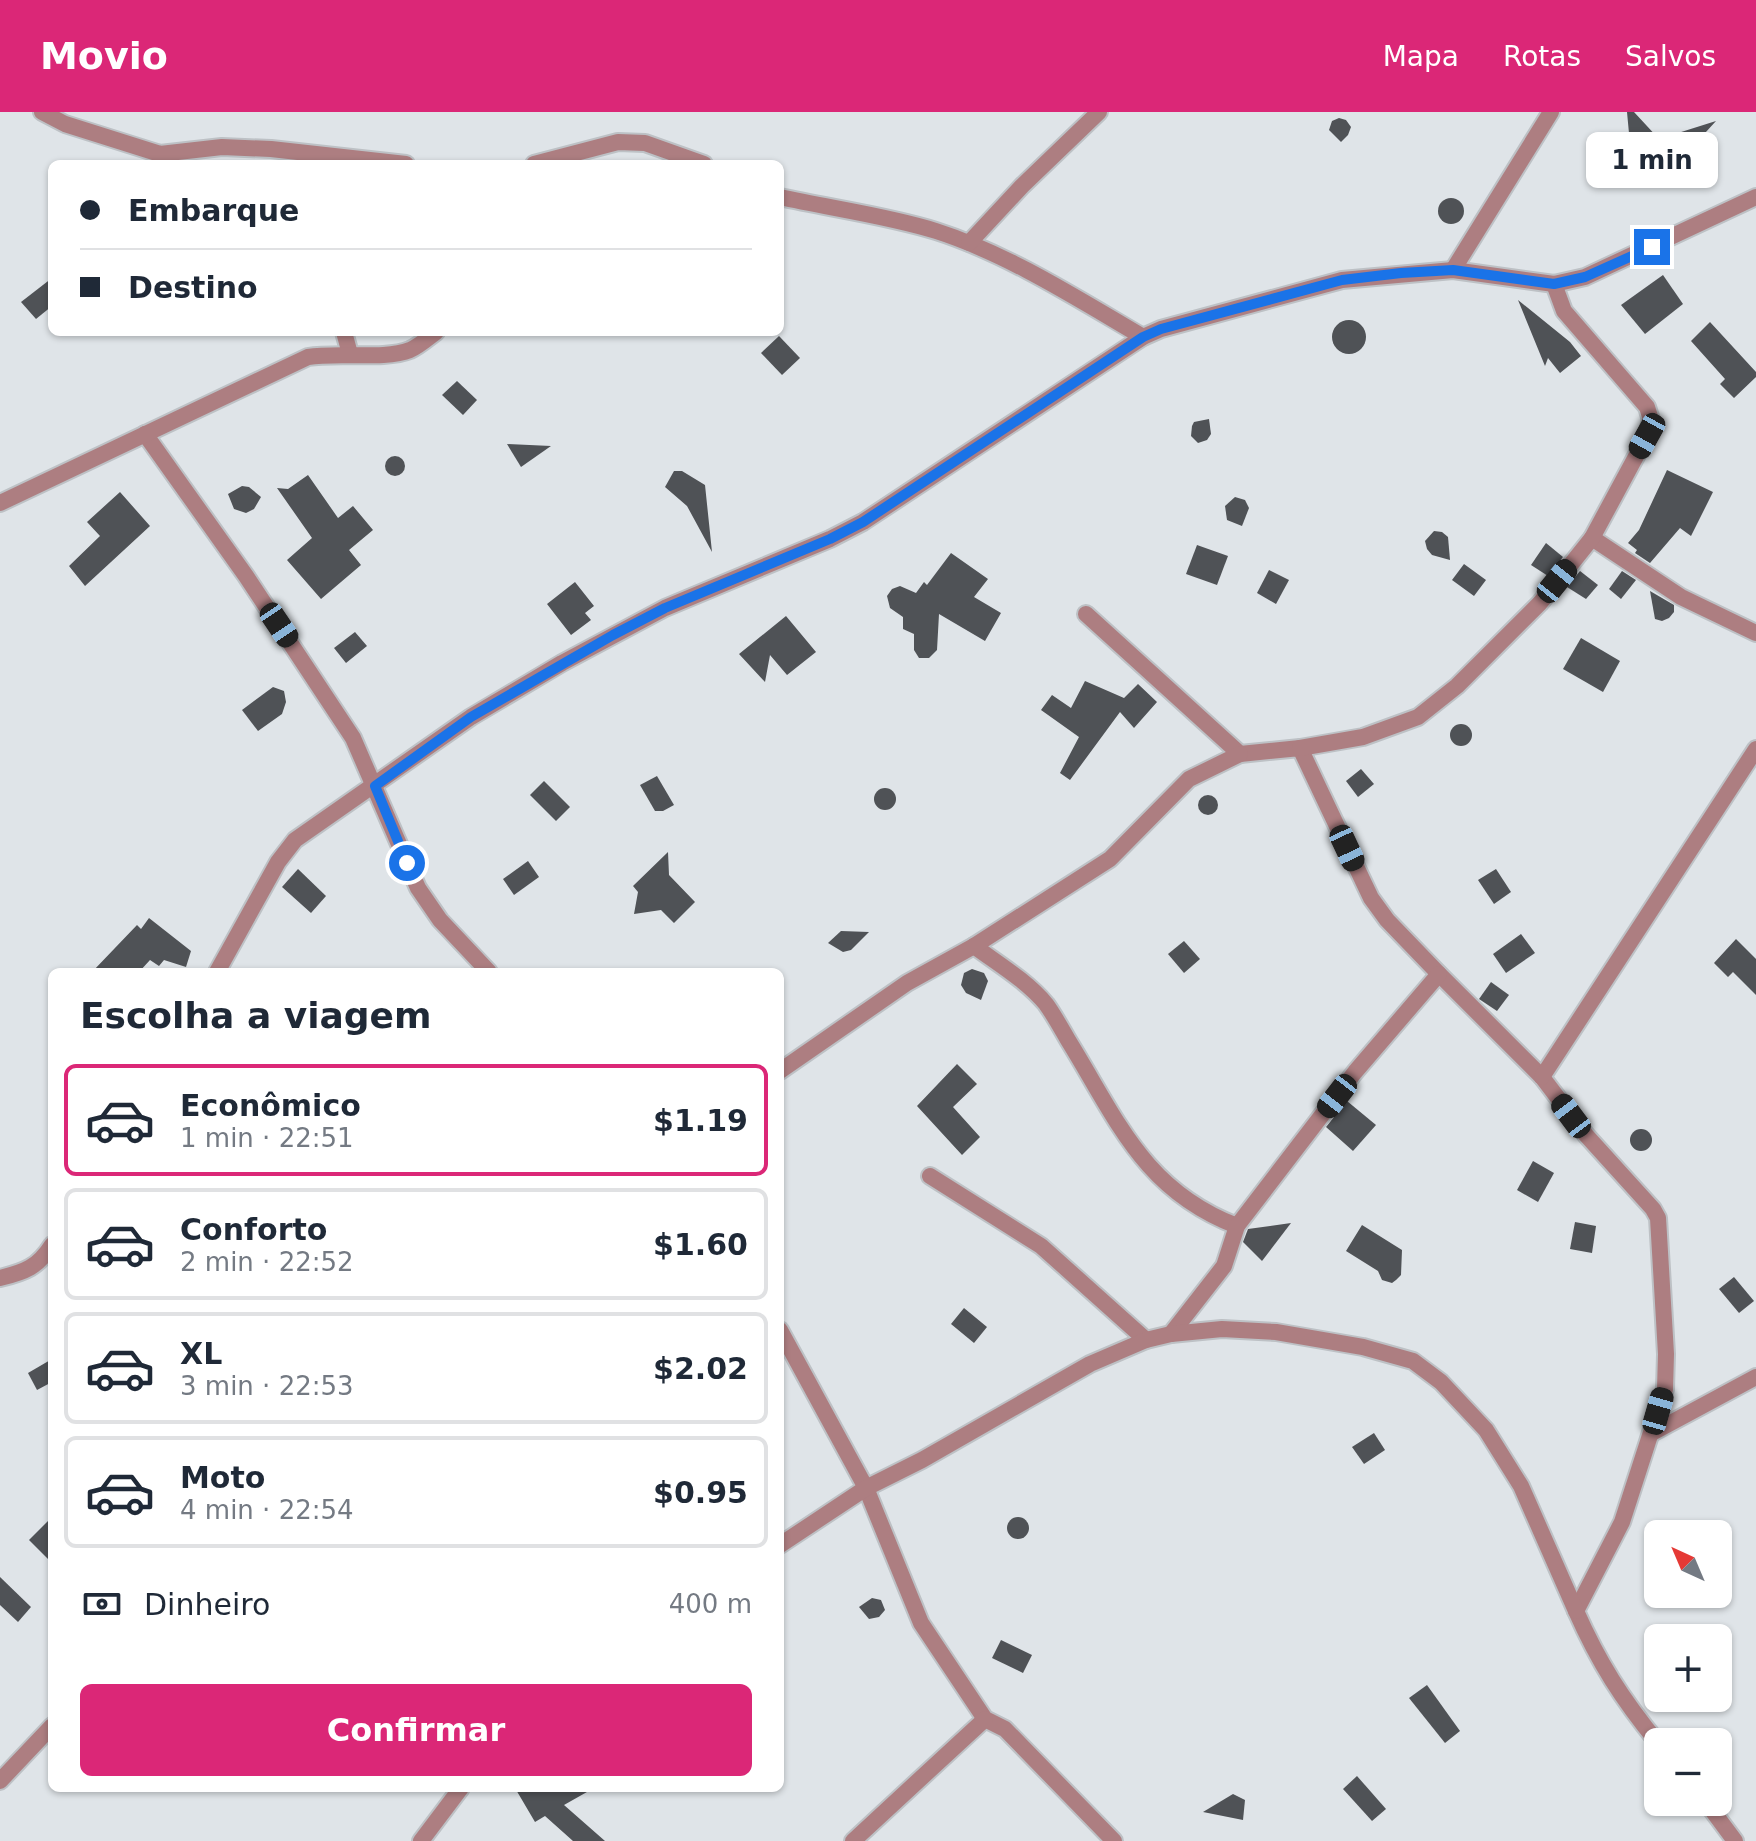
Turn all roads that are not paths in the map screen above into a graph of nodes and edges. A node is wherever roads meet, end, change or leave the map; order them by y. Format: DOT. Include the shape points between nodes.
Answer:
graph roads {
  1 [pos="42,112"];
  2 [pos="1099,112"];
  3 [pos="1551,112"];
  4 [pos="246,148"];
  5 [pos="254,160"];
  6 [pos="366,160"];
  7 [pos="549,160"];
  8 [pos="693,160"];
  9 [pos="1756,197"];
  10 [pos="784,198"];
  11 [pos="969,243"];
  12 [pos="1453,270"];
  13 [pos="1554,284"];
  14 [pos="345,336"];
  15 [pos="430,336"];
  16 [pos="1143,337"];
  17 [pos="350,354"];
  18 [pos="145,434"];
  19 [pos="0,503"];
  20 [pos="1592,538"];
  21 [pos="1086,614"];
  22 [pos="1756,633"];
  23 [pos="1300,748"];
  24 [pos="1756,749"];
  25 [pos="1240,754"];
  26 [pos="375,786"];
  27 [pos="974,946"];
  28 [pos="219,968"];
  29 [pos="485,968"];
  30 [pos="1439,974"];
  31 [pos="784,1068"];
  32 [pos="1542,1077"];
  33 [pos="930,1176"];
  34 [pos="1237,1226"];
  35 [pos="48,1251"];
  36 [pos="0,1278"];
  37 [pos="1171,1334"];
  38 [pos="784,1337"];
  39 [pos="1146,1340"];
  40 [pos="1756,1377"];
  41 [pos="1652,1433"];
  42 [pos="866,1488"];
  43 [pos="784,1542"];
  44 [pos="1576,1611"];
  45 [pos="985,1719"];
  46 [pos="1646,1728"];
  47 [pos="48,1730"];
  48 [pos="0,1781"];
  49 [pos="458,1792"];
  50 [pos="1716,1816"];
  51 [pos="421,1841"];
  52 [pos="853,1841"];
  53 [pos="1114,1841"];
  54 [pos="1735,1841"];
  1 -- 4 [label="street" via="160,154"];
  2 -- 11 [label="street"];
  3 -- 12 [label="street"];
  4 -- 5 [label="street"];
  4 -- 6 [label="street"];
  7 -- 8 [label="street" via="618,142 645,143"];
  9 -- 13 [label="street" via="1585,277"];
  10 -- 11 [label="street" via="934,230"];
  11 -- 16 [label="street"];
  12 -- 13 [label="street"];
  12 -- 16 [label="street" via="1342,280"];
  13 -- 20 [label="street" via="1564,311 1647,407 1651,420"];
  14 -- 17 [label="street"];
  15 -- 17 [label="street" via="394,354"];
  16 -- 26 [label="street" via="863,522 613,635 471,717"];
  17 -- 18 [label="street" via="308,357"];
  18 -- 19 [label="street"];
  18 -- 26 [label="street" via="328,698"];
  20 -- 22 [label="street" via="1681,597"];
  20 -- 23 [label="street" via="1540,603 1418,717 1363,737"];
  21 -- 25 [label="street"];
  23 -- 25 [label="street"];
  23 -- 30 [label="street" via="1371,898"];
  24 -- 32 [label="street"];
  25 -- 27 [label="street" via="1189,779 1110,859"];
  26 -- 28 [label="street" via="295,840"];
  26 -- 29 [label="street" via="418,888"];
  27 -- 31 [label="street" via="907,983"];
  27 -- 34 [label="street" via="1045,1003 1141,1159 1183,1199"];
  30 -- 32 [label="street"];
  30 -- 34 [label="street" via="1355,1072"];
  32 -- 41 [label="street" via="1658,1218 1666,1354 1665,1389"];
  33 -- 39 [label="street" via="1041,1246"];
  34 -- 37 [label="street" via="1224,1266"];
  35 -- 36 [label="street" via="26,1272"];
  37 -- 39 [label="street"];
  37 -- 44 [label="street" via="1222,1329 1276,1332 1413,1361 1486,1430 1521,1486"];
  38 -- 42 [label="street"];
  39 -- 42 [label="street" via="1090,1364"];
  40 -- 41 [label="street"];
  41 -- 44 [label="street" via="1622,1522"];
  42 -- 43 [label="street"];
  42 -- 45 [label="street" via="921,1623"];
  44 -- 46 [label="street" via="1597,1657"];
  45 -- 52 [label="street"];
  45 -- 53 [label="street" via="1005,1729"];
  47 -- 48 [label="street"];
  49 -- 51 [label="street"];
  50 -- 54 [label="street"];
}
